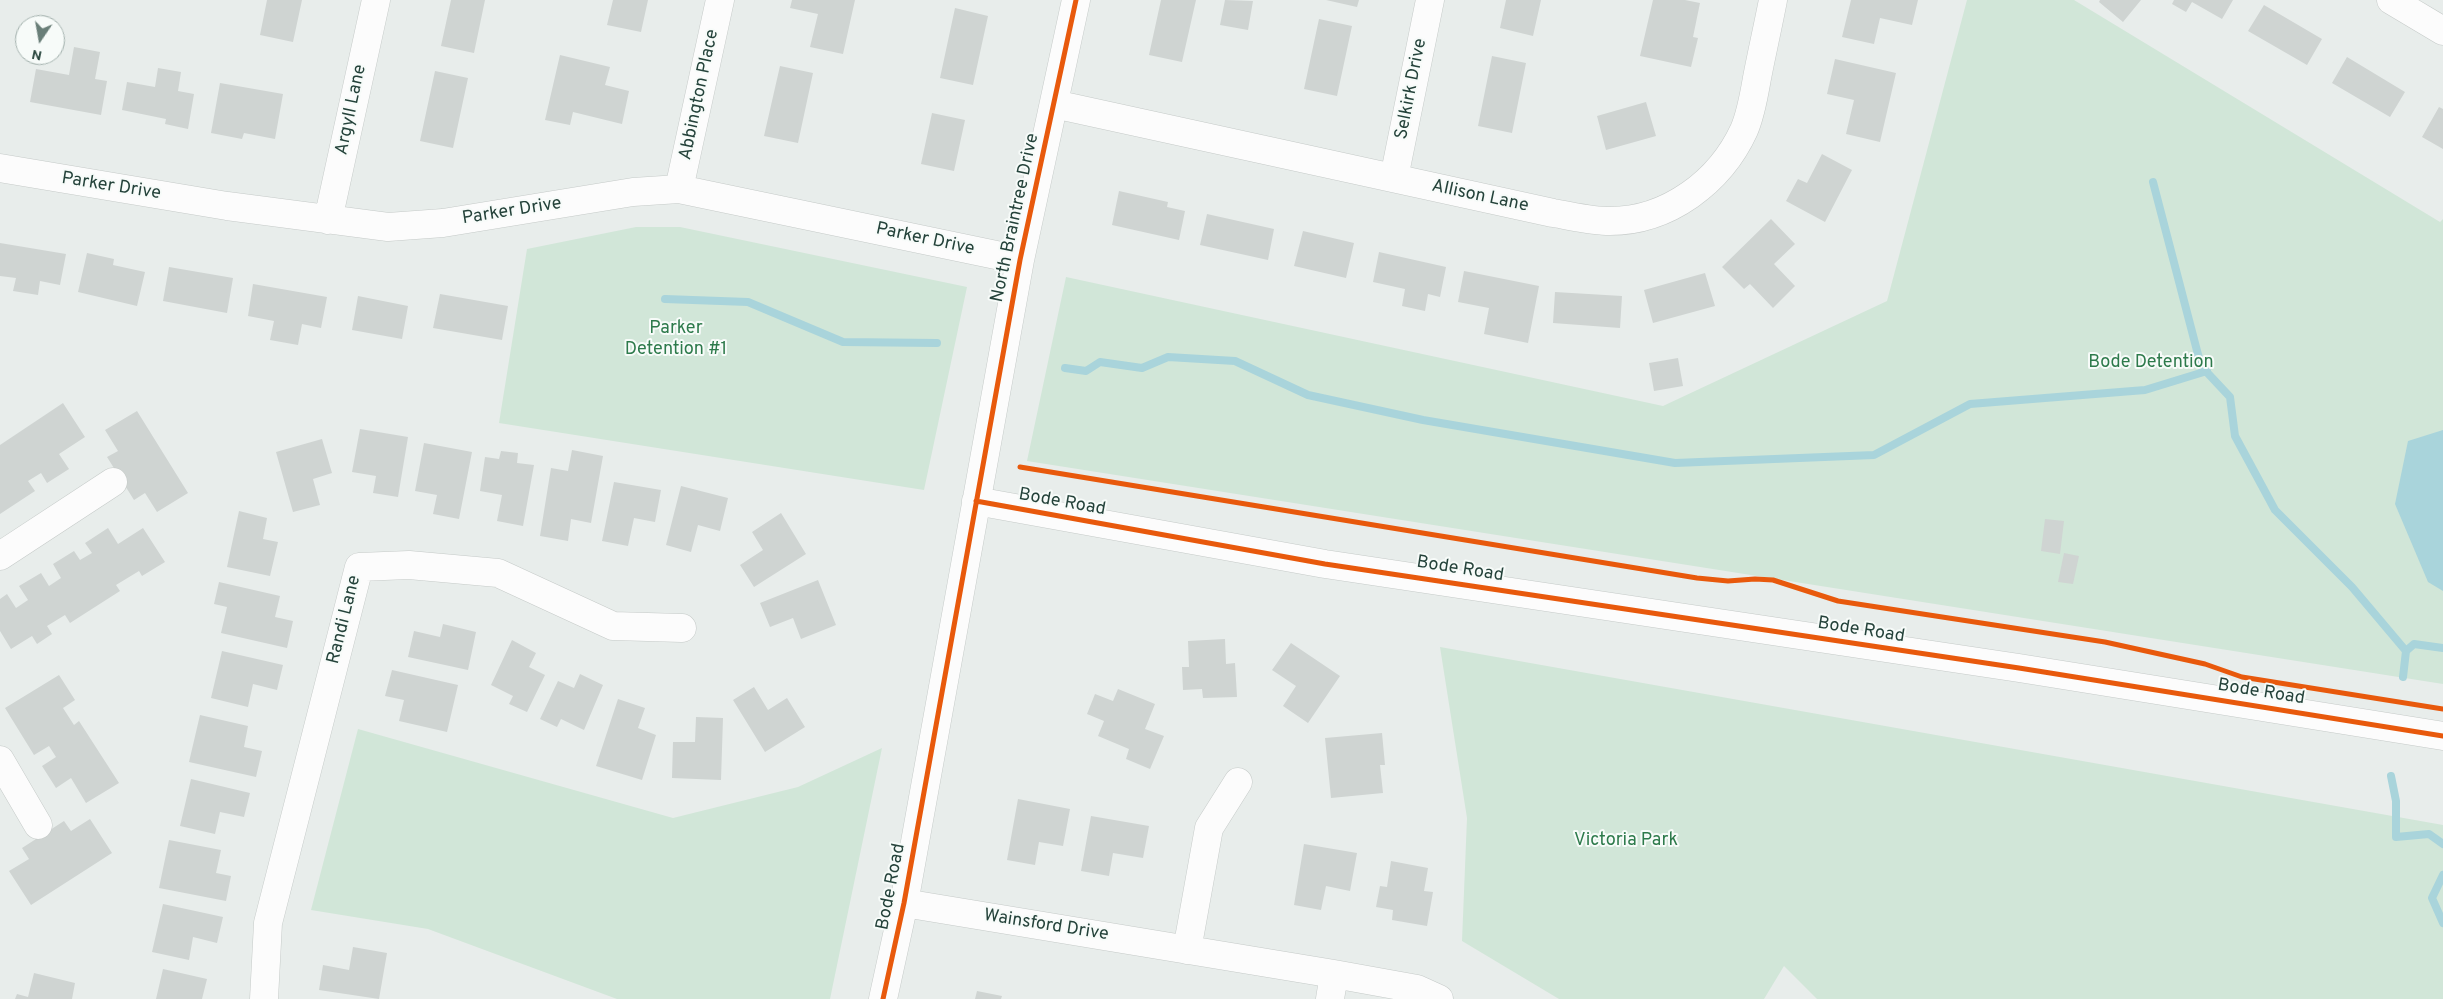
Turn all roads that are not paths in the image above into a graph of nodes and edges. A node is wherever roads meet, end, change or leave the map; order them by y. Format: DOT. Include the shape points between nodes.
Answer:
graph roads {
  1 [pos="376,0"];
  2 [pos="720,0"];
  3 [pos="1076,0"];
  4 [pos="1430,0"];
  5 [pos="1773,0"];
  6 [pos="2391,0"];
  7 [pos="2443,30"];
  8 [pos="1054,104"];
  9 [pos="0,168"];
  10 [pos="1394,178"];
  11 [pos="679,190"];
  12 [pos="328,220"];
  13 [pos="1020,260"];
  14 [pos="113,482"];
  15 [pos="976,501"];
  16 [pos="0,556"];
  17 [pos="682,628"];
  18 [pos="2443,736"];
  19 [pos="0,760"];
  20 [pos="1238,782"];
  21 [pos="38,825"];
  22 [pos="904,903"];
  23 [pos="1187,950"];
  24 [pos="1332,986"];
  25 [pos="264,999"];
  26 [pos="883,999"];
  27 [pos="1440,999"];
  1 -- 12 [label="street, Argyll Lane"];
  2 -- 11 [label="street, Abbington Place"];
  3 -- 8 [label="street, North Braintree Drive"];
  4 -- 10 [label="street, Selkirk Drive"];
  5 -- 10 [label="street, Allison Lane" via="1754,96 1744,128 1728,158 1707,181 1680,202 1629,219 1600,220 1553,213"];
  6 -- 7 [label="street"];
  8 -- 10 [label="street, Allison Lane"];
  8 -- 13 [label="street, North Braintree Drive"];
  9 -- 12 [label="street, Parker Drive"];
  11 -- 12 [label="street, Parker Drive" via="634,192 414,226 388,227"];
  11 -- 13 [label="street, Parker Drive"];
  13 -- 15 [label="street, North Braintree Drive"];
  14 -- 16 [label="street"];
  15 -- 18 [label="street, Bode Road" via="1325,564 2019,668"];
  15 -- 22 [label="street, Bode Road"];
  17 -- 25 [label="street, Randi Lane" via="613,626 498,573 409,566 359,567 268,922"];
  19 -- 21 [label="street"];
  20 -- 23 [label="street" via="1208,828"];
  22 -- 23 [label="street, Wainsford Drive"];
  22 -- 26 [label="street, Bode Road"];
  23 -- 24 [label="street, Wainsford Drive"];
  24 -- 27 [label="street, Wainsford Drive" via="1417,989"];
}
